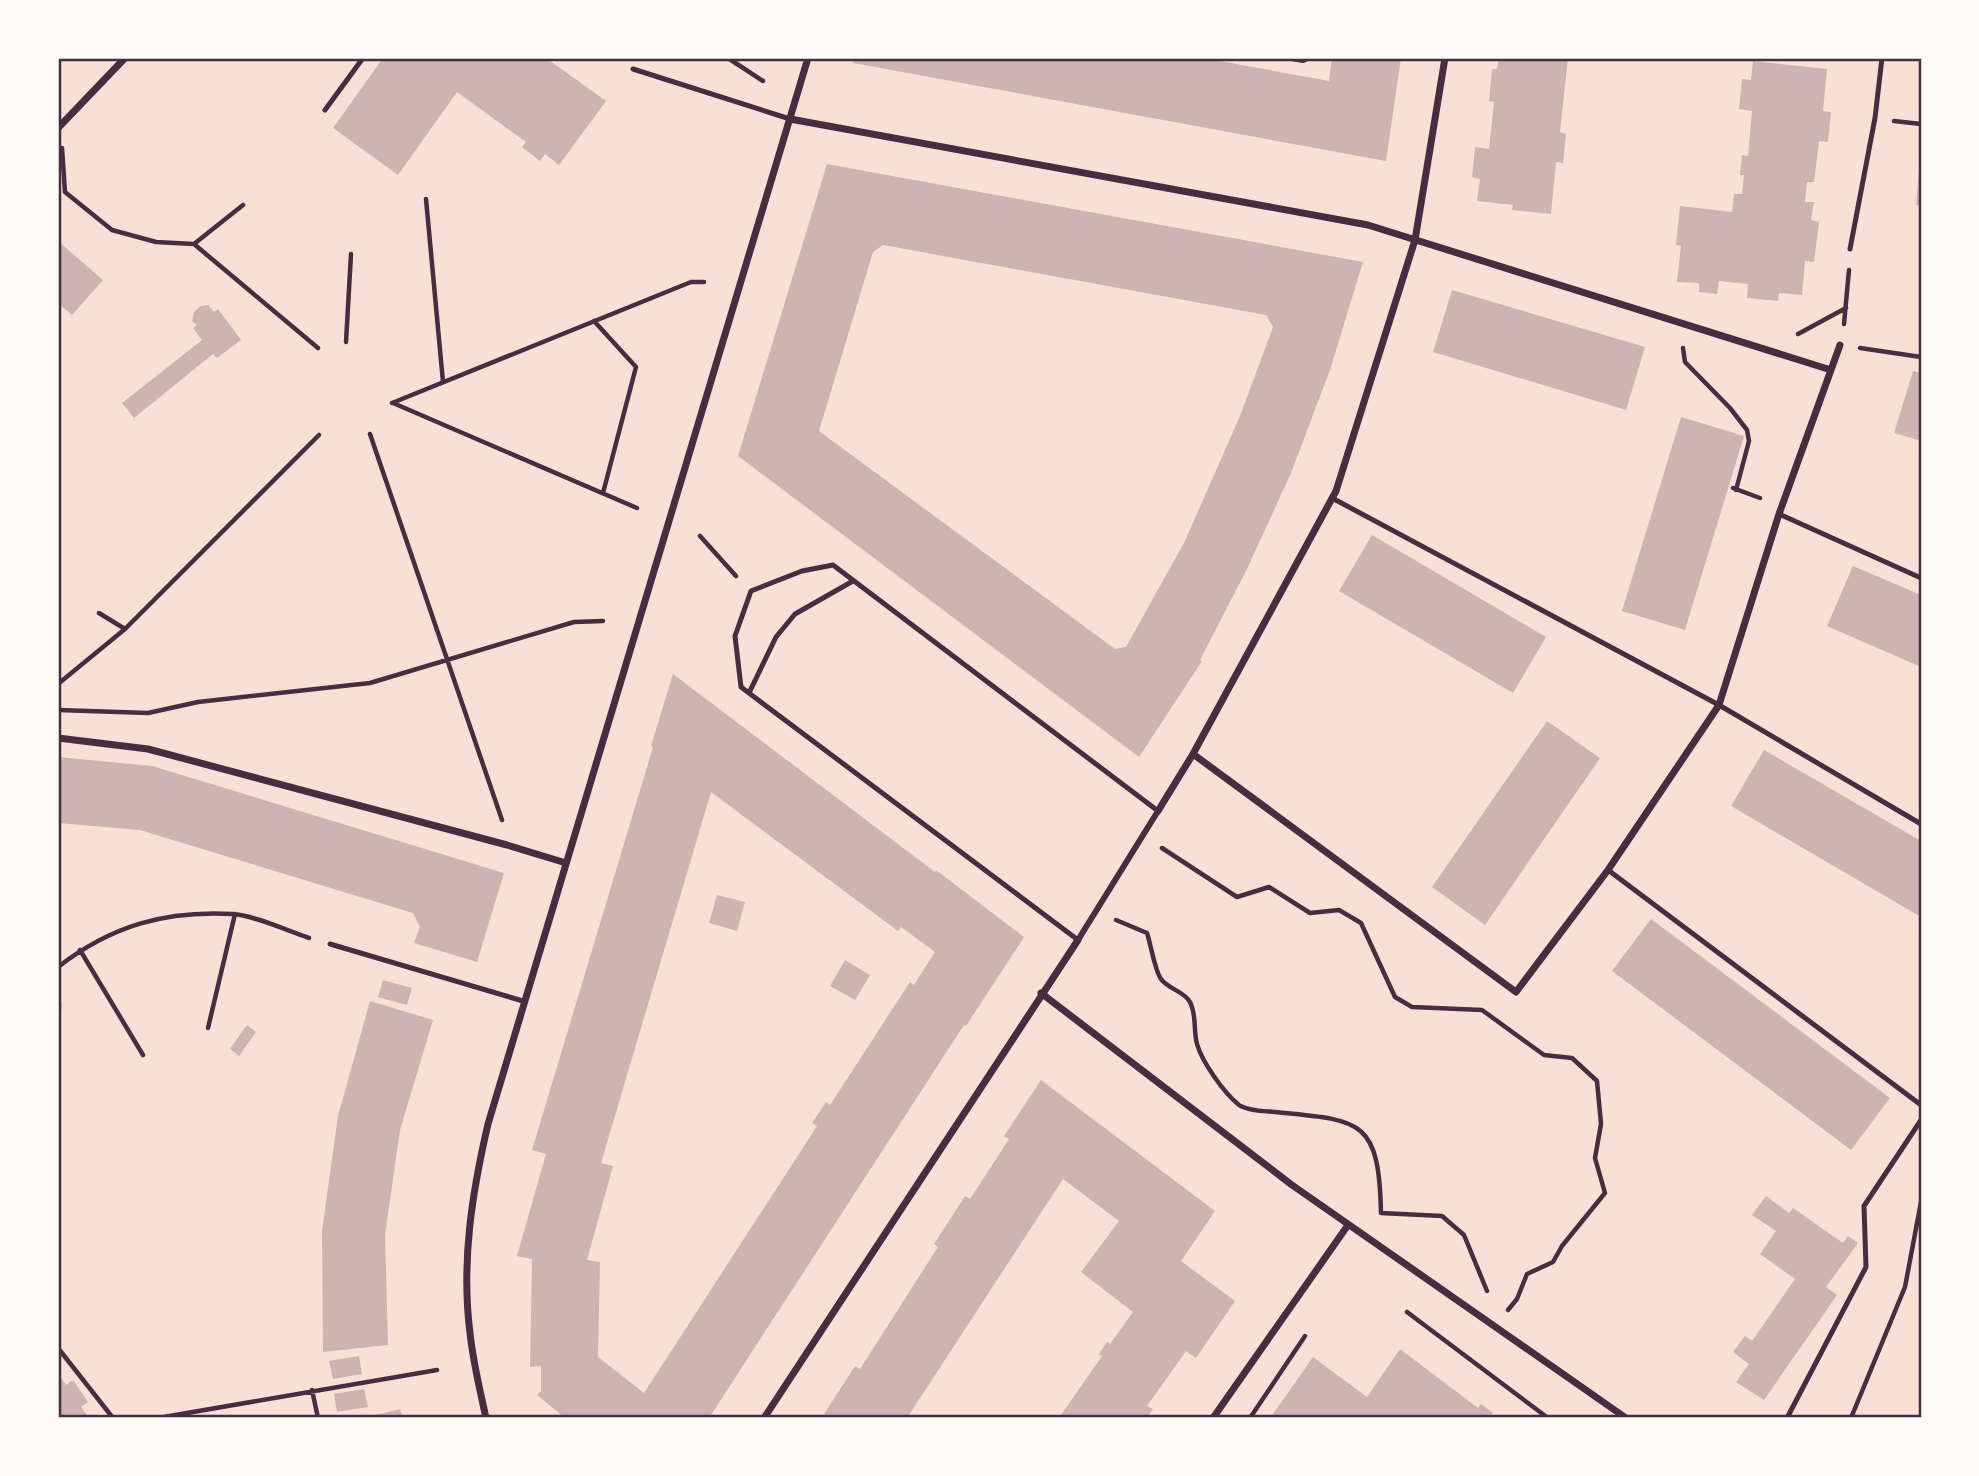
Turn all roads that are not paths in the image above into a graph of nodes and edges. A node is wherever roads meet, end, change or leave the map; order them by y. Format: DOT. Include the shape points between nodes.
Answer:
graph roads {
  1 [pos="125,58"];
  2 [pos="363,58"];
  3 [pos="808,58"];
  4 [pos="1291,58"];
  5 [pos="1307,58"];
  6 [pos="1445,58"];
  7 [pos="1882,58"];
  8 [pos="633,69"];
  9 [pos="325,110"];
  10 [pos="790,119"];
  11 [pos="59,127"];
  12 [pos="1415,240"];
  13 [pos="1850,248"];
  14 [pos="1840,345"];
  15 [pos="1831,370"];
  16 [pos="1332,498"];
  17 [pos="1779,514"];
  18 [pos="1921,579"];
  19 [pos="853,581"];
  20 [pos="749,693"];
  21 [pos="1719,705"];
  22 [pos="58,738"];
  23 [pos="1193,754"];
  24 [pos="1158,811"];
  25 [pos="1921,824"];
  26 [pos="566,863"];
  27 [pos="1608,870"];
  28 [pos="1077,940"];
  29 [pos="330,944"];
  30 [pos="1041,993"];
  31 [pos="523,1002"];
  32 [pos="1921,1105"];
  33 [pos="1921,1120"];
  34 [pos="1348,1225"];
  35 [pos="486,1418"];
  36 [pos="764,1418"];
  37 [pos="1213,1418"];
  38 [pos="1626,1418"];
  39 [pos="1787,1418"];
  1 -- 11 [label="street"];
  2 -- 9 [label="lane"];
  3 -- 10 [label="street"];
  4 -- 5 [label="street"];
  6 -- 12 [label="street"];
  7 -- 13 [label="lane"];
  8 -- 10 [label="lane"];
  10 -- 12 [label="street" via="1368,225"];
  10 -- 26 [label="street"];
  12 -- 15 [label="street"];
  12 -- 16 [label="street"];
  14 -- 15 [label="street"];
  15 -- 17 [label="street"];
  16 -- 21 [label="lane"];
  16 -- 23 [label="street"];
  17 -- 18 [label="lane"];
  17 -- 21 [label="street"];
  19 -- 20 [label="lane" via="795,614 776,637"];
  19 -- 20 [label="lane" via="832,565 751,591 735,636 741,687"];
  19 -- 24 [label="lane"];
  20 -- 28 [label="lane"];
  21 -- 25 [label="lane"];
  21 -- 27 [label="street"];
  22 -- 26 [label="street" via="148,749"];
  23 -- 24 [label="street"];
  23 -- 27 [label="street" via="1516,992"];
  24 -- 28 [label="street"];
  26 -- 31 [label="street"];
  27 -- 32 [label="lane"];
  28 -- 30 [label="street"];
  29 -- 31 [label="lane"];
  30 -- 34 [label="street"];
  30 -- 36 [label="street"];
  31 -- 35 [label="street" via="488,1124 469,1216 470,1334"];
  33 -- 39 [label="lane" via="1864,1206 1866,1267"];
  34 -- 37 [label="street"];
  34 -- 38 [label="street"];
}
